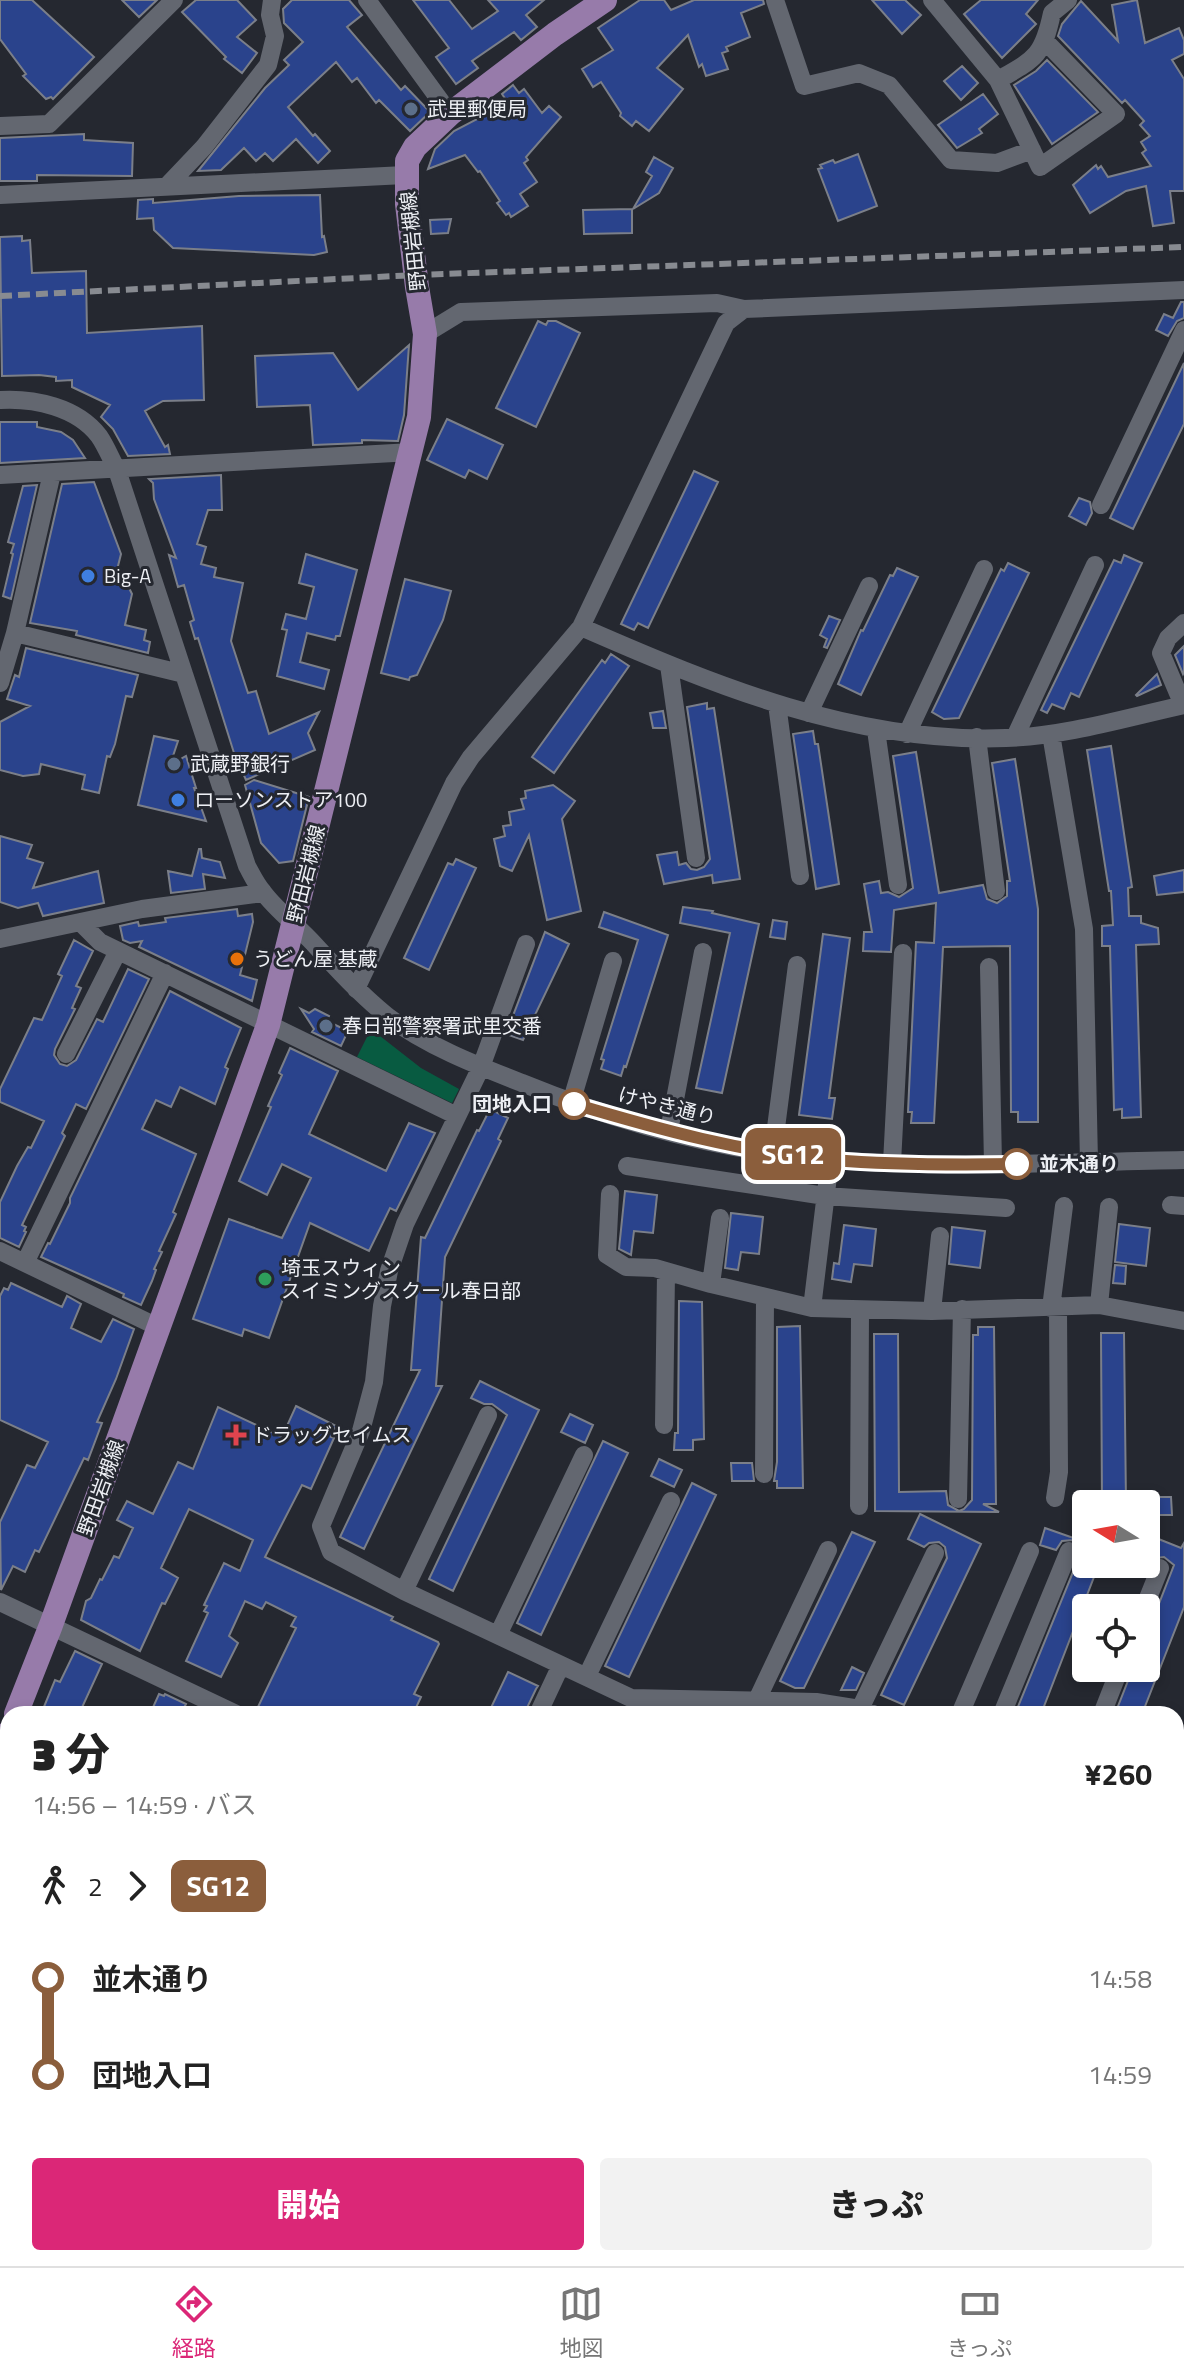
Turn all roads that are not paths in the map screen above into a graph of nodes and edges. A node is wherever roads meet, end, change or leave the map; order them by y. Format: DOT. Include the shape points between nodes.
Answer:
graph roads {
  1 [pos="174,0"];
  2 [pos="272,0"];
  3 [pos="367,0"];
  4 [pos="605,0"];
  5 [pos="775,0"];
  6 [pos="932,0"];
  7 [pos="1068,0"];
  8 [pos="1049,6"];
  9 [pos="1046,42"];
  10 [pos="998,80"];
  11 [pos="450,114"];
  12 [pos="0,126"];
  13 [pos="1032,150"];
  14 [pos="405,175"];
  15 [pos="166,187"];
  16 [pos="0,195"];
  17 [pos="1184,290"];
  18 [pos="744,309"];
  19 [pos="1184,330"];
  20 [pos="425,334"];
  21 [pos="0,400"];
  22 [pos="412,452"];
  23 [pos="117,470"];
  24 [pos="52,473"];
  25 [pos="0,475"];
  26 [pos="1101,505"];
  27 [pos="1095,565"];
  28 [pos="984,569"];
  29 [pos="869,586"];
  30 [pos="1184,623"];
  31 [pos="581,627"];
  32 [pos="15,633"];
  33 [pos="3,658"];
  34 [pos="669,665"];
  35 [pos="184,674"];
  36 [pos="0,683"];
  37 [pos="777,704"];
  38 [pos="1183,705"];
  39 [pos="809,713"];
  40 [pos="876,730"];
  41 [pos="907,734"];
  42 [pos="1051,734"];
  43 [pos="977,737"];
  44 [pos="1015,737"];
  45 [pos="696,858"];
  46 [pos="800,876"];
  47 [pos="898,885"];
  48 [pos="996,891"];
  49 [pos="263,893"];
  50 [pos="80,922"];
  51 [pos="294,923"];
  52 [pos="0,939"];
  53 [pos="526,944"];
  54 [pos="118,951"];
  55 [pos="703,952"];
  56 [pos="903,953"];
  57 [pos="613,961"];
  58 [pos="797,965"];
  59 [pos="989,967"];
  60 [pos="165,973"];
  61 [pos="356,989"];
  62 [pos="268,1025"];
  63 [pos="66,1054"];
  64 [pos="481,1067"];
  65 [pos="571,1103"];
  66 [pos="457,1116"];
  67 [pos="669,1131"];
  68 [pos="773,1151"];
  69 [pos="830,1160"];
  70 [pos="1184,1160"];
  71 [pos="1089,1162"];
  72 [pos="892,1163"];
  73 [pos="993,1164"];
  74 [pos="627,1166"];
  75 [pos="610,1194"];
  76 [pos="825,1196"];
  77 [pos="1064,1206"];
  78 [pos="1109,1207"];
  79 [pos="1006,1208"];
  80 [pos="720,1218"];
  81 [pos="940,1236"];
  82 [pos="0,1251"];
  83 [pos="25,1263"];
  84 [pos="666,1273"];
  85 [pos="711,1284"];
  86 [pos="765,1298"];
  87 [pos="1099,1305"];
  88 [pos="812,1308"];
  89 [pos="1054,1308"];
  90 [pos="962,1309"];
  91 [pos="860,1311"];
  92 [pos="932,1311"];
  93 [pos="1184,1321"];
  94 [pos="160,1328"];
  95 [pos="488,1415"];
  96 [pos="664,1425"];
  97 [pos="584,1455"];
  98 [pos="764,1474"];
  99 [pos="1055,1498"];
  100 [pos="958,1499"];
  101 [pos="671,1501"];
  102 [pos="859,1506"];
  103 [pos="828,1550"];
  104 [pos="1030,1551"];
  105 [pos="1069,1551"];
  106 [pos="935,1553"];
  107 [pos="404,1591"];
  108 [pos="0,1602"];
  109 [pos="51,1625"];
  110 [pos="498,1635"];
  111 [pos="561,1665"];
  112 [pos="587,1676"];
  113 [pos="1115,1682"];
  114 [pos="756,1702"];
  115 [pos="19,1706"];
  116 [pos="201,1706"];
  117 [pos="542,1706"];
  118 [pos="627,1706"];
  119 [pos="839,1706"];
  120 [pos="869,1706"];
  121 [pos="963,1706"];
  122 [pos="1005,1706"];
  123 [pos="1105,1706"];
  1 -- 12 [label="street" via="49,124"];
  2 -- 15 [label="street" via="275,36 268,65"];
  3 -- 11 [label="street"];
  4 -- 11 [label="main road, 野田岩槻線"];
  5 -- 13 [label="street" via="804,86 859,73 889,85 951,160 997,163"];
  6 -- 10 [label="street"];
  7 -- 8 [label="street"];
  8 -- 9 [label="street"];
  9 -- 10 [label="street" via="1030,62"];
  9 -- 13 [label="street" via="1116,114 1040,167"];
  10 -- 13 [label="street"];
  11 -- 14 [label="main road, 野田岩槻線" via="415,147"];
  14 -- 15 [label="street"];
  14 -- 20 [label="main road, 野田岩槻線"];
  15 -- 16 [label="street"];
  17 -- 18 [label="street"];
  18 -- 20 [label="street" via="717,303 461,312"];
  18 -- 31 [label="street" via="726,323"];
  19 -- 26 [label="street"];
  20 -- 22 [label="main road, 野田岩槻線"];
  21 -- 23 [label="street, けやき通り" via="56,407 74,416 98,436"];
  22 -- 23 [label="street"];
  22 -- 51 [label="main road, 野田岩槻線"];
  23 -- 24 [label="street"];
  23 -- 35 [label="street, けやき通り"];
  24 -- 25 [label="street"];
  24 -- 32 [label="street"];
  27 -- 44 [label="street"];
  28 -- 41 [label="street"];
  29 -- 39 [label="street"];
  30 -- 38 [label="street" via="1161,653"];
  31 -- 34 [label="street"];
  31 -- 61 [label="street" via="454,783"];
  32 -- 33 [label="street"];
  32 -- 35 [label="street"];
  33 -- 36 [label="street"];
  34 -- 37 [label="street"];
  34 -- 45 [label="street"];
  35 -- 49 [label="street, けやき通り" via="247,866"];
  37 -- 39 [label="street"];
  37 -- 46 [label="street"];
  38 -- 42 [label="street"];
  39 -- 40 [label="street"];
  40 -- 41 [label="street"];
  40 -- 47 [label="street"];
  41 -- 43 [label="street"];
  42 -- 44 [label="street"];
  42 -- 71 [label="street" via="1084,929"];
  43 -- 44 [label="street"];
  43 -- 48 [label="street"];
  49 -- 50 [label="street"];
  49 -- 51 [label="street, けやき通り"];
  50 -- 52 [label="street"];
  50 -- 54 [label="street"];
  51 -- 61 [label="street, けやき通り"];
  51 -- 62 [label="main road, 野田岩槻線"];
  53 -- 64 [label="street"];
  54 -- 60 [label="street"];
  54 -- 63 [label="street"];
  55 -- 67 [label="street"];
  56 -- 72 [label="street"];
  57 -- 65 [label="street"];
  58 -- 68 [label="street"];
  59 -- 73 [label="street"];
  60 -- 62 [label="street"];
  60 -- 83 [label="street"];
  61 -- 64 [label="street, けやき通り" via="415,1034"];
  62 -- 66 [label="street"];
  62 -- 94 [label="main road, 野田岩槻線"];
  64 -- 65 [label="street, けやき通り"];
  64 -- 66 [label="street"];
  65 -- 67 [label="street, けやき通り"];
  66 -- 107 [label="street" via="405,1224 389,1271 371,1394 321,1526 331,1552"];
  67 -- 68 [label="street, けやき通り"];
  68 -- 69 [label="street, けやき通り"];
  69 -- 72 [label="street, けやき通り"];
  69 -- 76 [label="street"];
  70 -- 71 [label="street, けやき通り"];
  71 -- 73 [label="street, けやき通り"];
  72 -- 73 [label="street, けやき通り"];
  74 -- 76 [label="street"];
  75 -- 84 [label="street" via="607,1255 626,1267"];
  76 -- 79 [label="street"];
  76 -- 88 [label="street"];
  77 -- 89 [label="street"];
  78 -- 87 [label="street"];
  80 -- 85 [label="street"];
  81 -- 92 [label="street"];
  82 -- 83 [label="street"];
  83 -- 94 [label="street"];
  84 -- 85 [label="street"];
  84 -- 96 [label="street"];
  85 -- 86 [label="street"];
  86 -- 88 [label="street"];
  86 -- 98 [label="street"];
  87 -- 89 [label="street"];
  87 -- 93 [label="street"];
  88 -- 91 [label="street"];
  89 -- 90 [label="street"];
  89 -- 99 [label="street" via="1059,1472"];
  90 -- 92 [label="street"];
  90 -- 100 [label="street"];
  91 -- 92 [label="street"];
  91 -- 102 [label="street"];
  94 -- 109 [label="main road, 野田岩槻線"];
  95 -- 107 [label="street"];
  97 -- 110 [label="street"];
  101 -- 112 [label="street"];
  103 -- 114 [label="street"];
  104 -- 121 [label="street"];
  105 -- 122 [label="street"];
  106 -- 120 [label="street"];
  107 -- 110 [label="street"];
  108 -- 109 [label="street"];
  109 -- 115 [label="main road, 野田岩槻線"];
  109 -- 116 [label="street"];
  110 -- 111 [label="street"];
  111 -- 112 [label="street"];
  111 -- 117 [label="street"];
  112 -- 118 [label="street"];
  113 -- 123 [label="street"];
  114 -- 118 [label="street"];
  114 -- 119 [label="street"];
}
